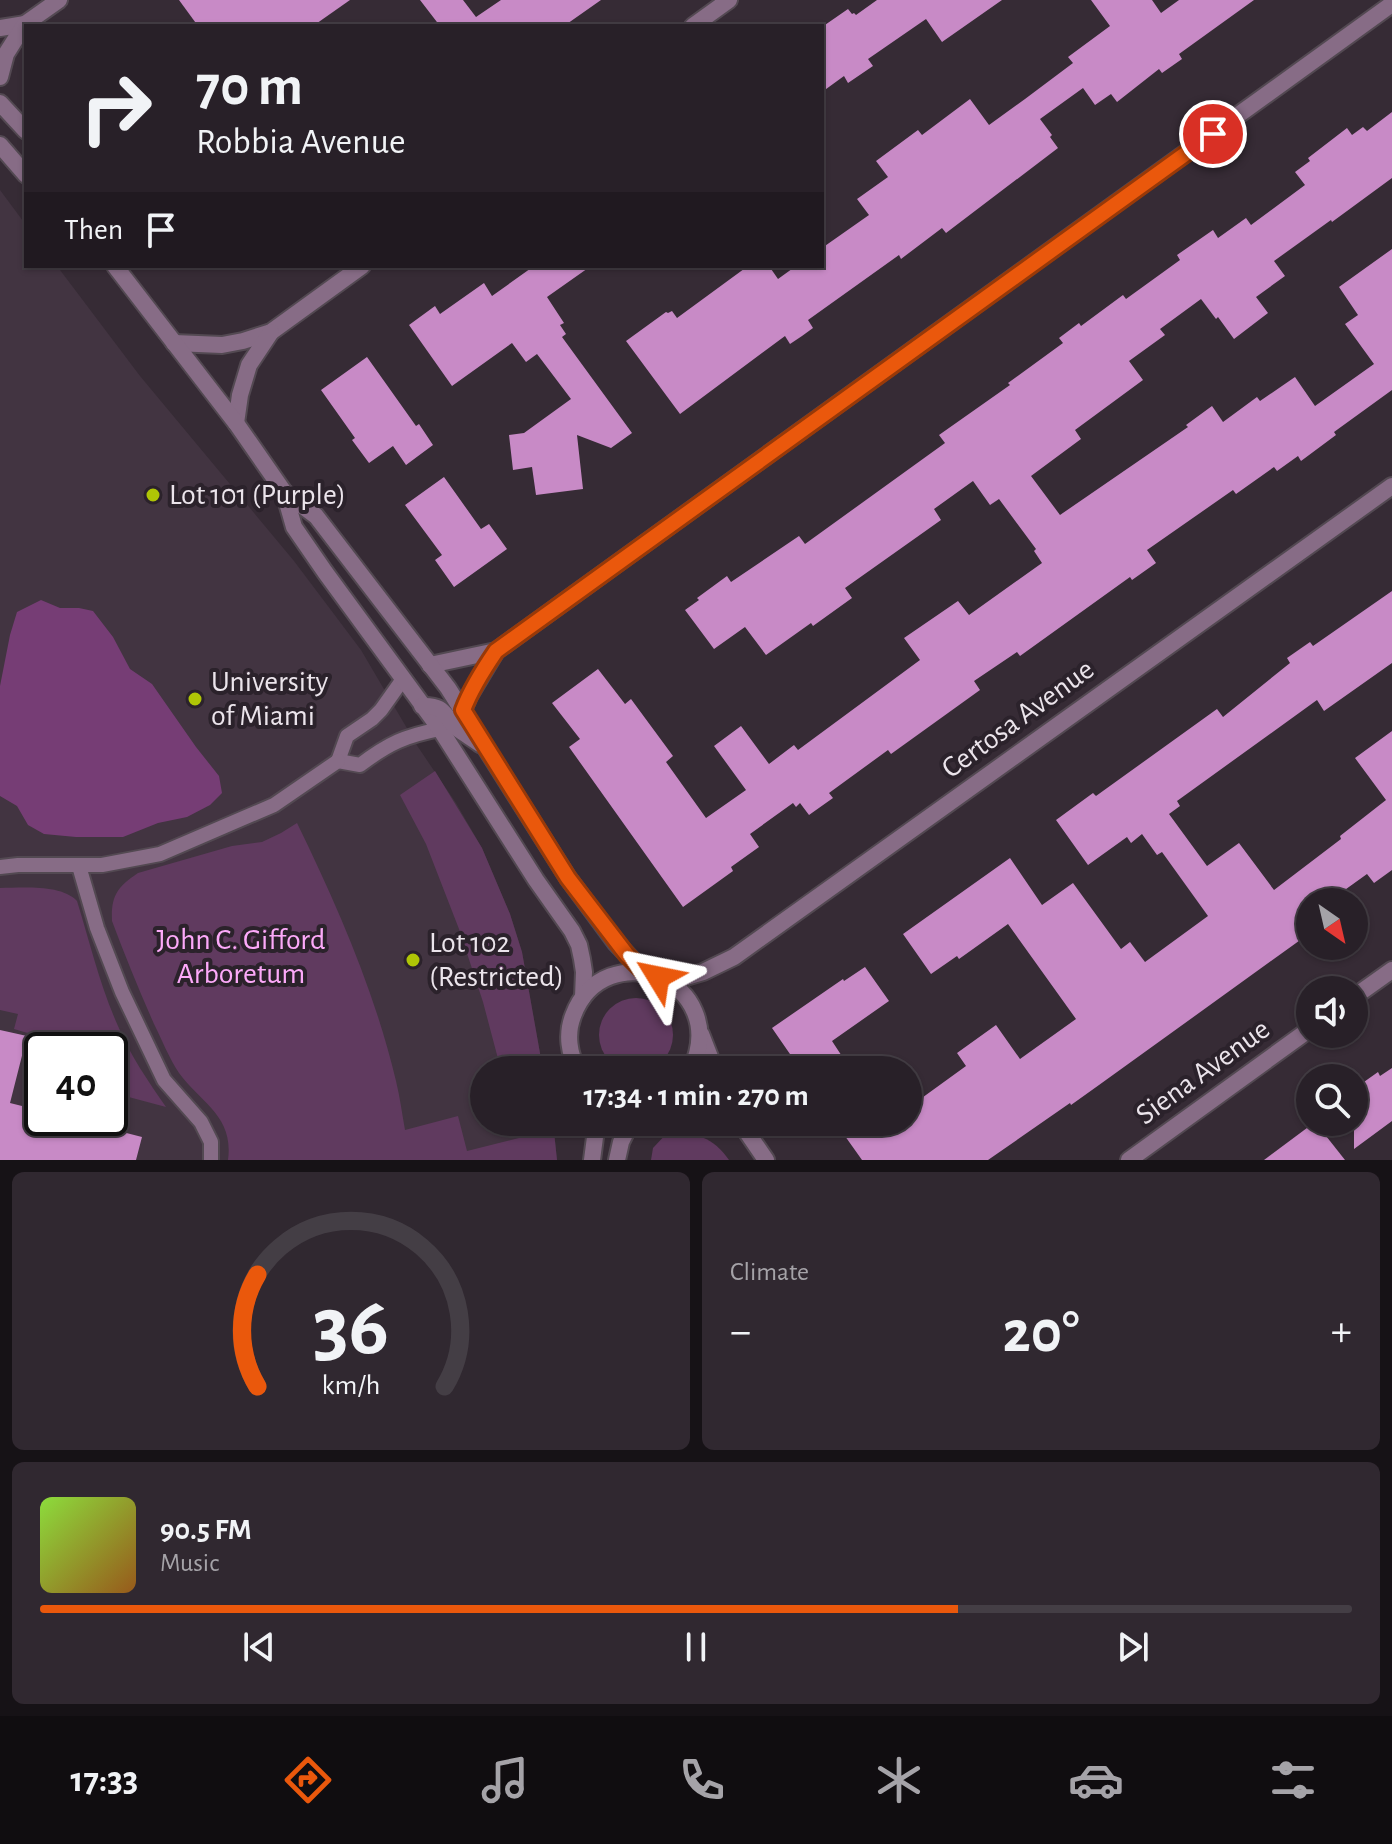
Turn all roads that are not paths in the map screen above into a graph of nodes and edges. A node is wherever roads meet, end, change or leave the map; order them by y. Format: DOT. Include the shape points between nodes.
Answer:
graph roads {
  1 [pos="59,0"];
  2 [pos="729,0"];
  3 [pos="1392,4"];
  4 [pos="24,24"];
  5 [pos="25,24"];
  6 [pos="696,24"];
  7 [pos="24,26"];
  8 [pos="0,28"];
  9 [pos="0,77"];
  10 [pos="0,103"];
  11 [pos="24,129"];
  12 [pos="0,145"];
  13 [pos="24,173"];
  14 [pos="117,268"];
  15 [pos="359,268"];
  16 [pos="271,332"];
  17 [pos="174,343"];
  18 [pos="236,423"];
  19 [pos="1392,486"];
  20 [pos="284,492"];
  21 [pos="496,651"];
  22 [pos="430,665"];
  23 [pos="403,679"];
  24 [pos="422,706"];
  25 [pos="463,710"];
  26 [pos="440,729"];
  27 [pos="488,750"];
  28 [pos="338,761"];
  29 [pos="79,866"];
  30 [pos="0,867"];
  31 [pos="1392,970"];
  32 [pos="645,973"];
  33 [pos="669,982"];
  34 [pos="1368,987"];
  35 [pos="583,997"];
  36 [pos="700,1031"];
  37 [pos="1296,1039"];
  38 [pos="573,1056"];
  39 [pos="696,1056"];
  40 [pos="710,1056"];
  41 [pos="595,1136"];
  42 [pos="624,1136"];
  43 [pos="748,1136"];
  44 [pos="211,1160"];
  45 [pos="592,1160"];
  46 [pos="617,1160"];
  47 [pos="766,1160"];
  48 [pos="1129,1160"];
  1 -- 5 [label="street"];
  2 -- 6 [label="street"];
  3 -- 21 [label="street"];
  4 -- 8 [label="street"];
  7 -- 9 [label="street" via="6,54"];
  10 -- 11 [label="street"];
  12 -- 13 [label="street"];
  14 -- 17 [label="street"];
  15 -- 16 [label="street"];
  16 -- 17 [label="street" via="222,345"];
  16 -- 18 [label="street" via="249,365"];
  17 -- 18 [label="street"];
  18 -- 20 [label="street"];
  19 -- 33 [label="street, Certosa Avenue" via="734,957"];
  20 -- 22 [label="street" via="316,516"];
  20 -- 23 [label="street" via="294,527"];
  21 -- 22 [label="street"];
  21 -- 25 [label="street"];
  22 -- 25 [label="street"];
  23 -- 24 [label="street"];
  23 -- 28 [label="lane" via="381,710 347,736"];
  24 -- 26 [label="street"];
  24 -- 27 [label="street" via="445,712"];
  25 -- 27 [label="street"];
  26 -- 28 [label="lane" via="399,740 360,765"];
  26 -- 35 [label="street" via="572,931 582,959"];
  27 -- 32 [label="street" via="568,878"];
  28 -- 29 [label="lane" via="274,805 160,854"];
  29 -- 30 [label="lane"];
  29 -- 44 [label="lane" via="127,1005 164,1080 201,1122 211,1142"];
  31 -- 34 [label="street"];
  32 -- 33 [label="street"];
  32 -- 35 [label="street" via="606,979"];
  33 -- 36 [label="street" via="691,1004"];
  35 -- 38 [label="street" via="571,1021"];
  36 -- 39 [label="street"];
  36 -- 40 [label="street"];
  37 -- 48 [label="street, Siena Avenue"];
  41 -- 45 [label="street"];
  42 -- 46 [label="street"];
  43 -- 47 [label="street"];
}
